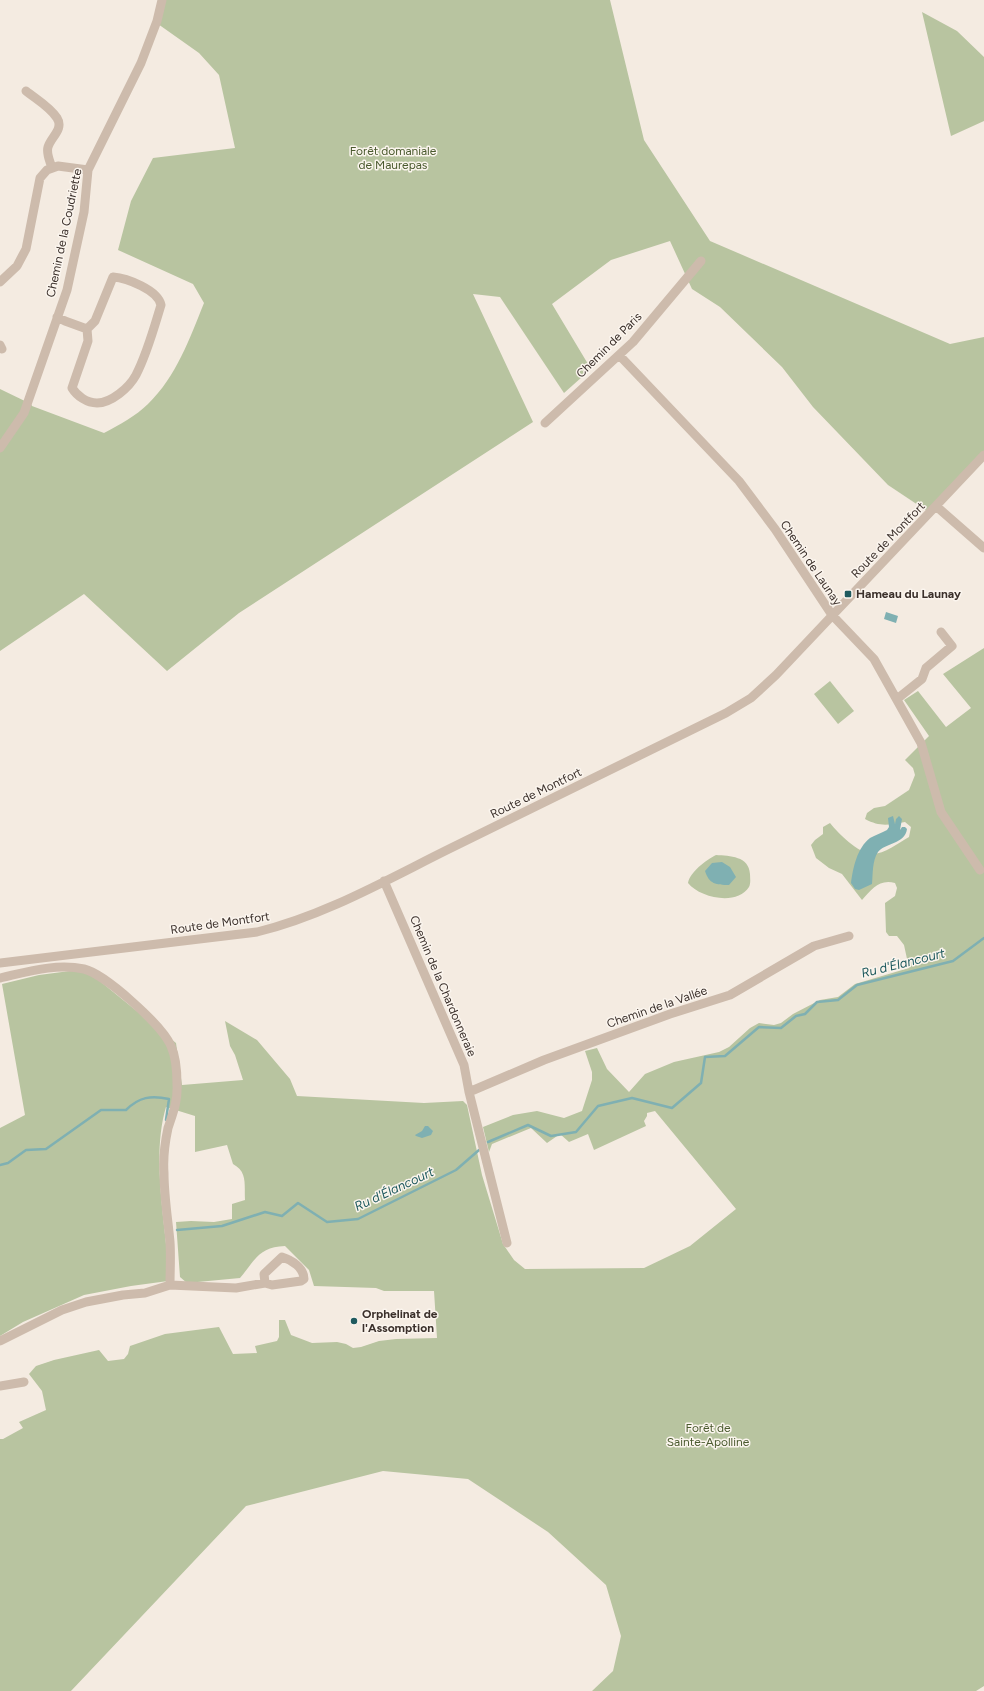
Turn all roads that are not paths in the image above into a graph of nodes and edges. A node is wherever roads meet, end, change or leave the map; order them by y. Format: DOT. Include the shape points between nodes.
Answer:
graph roads {
  1 [pos="162,0"];
  2 [pos="26,91"];
  3 [pos="52,168"];
  4 [pos="88,170"];
  5 [pos="701,260"];
  6 [pos="0,282"];
  7 [pos="57,317"];
  8 [pos="87,329"];
  9 [pos="618,355"];
  10 [pos="545,423"];
  11 [pos="0,448"];
  12 [pos="984,455"];
  13 [pos="936,506"];
  14 [pos="984,548"];
  15 [pos="832,615"];
  16 [pos="942,632"];
  17 [pos="897,699"];
  18 [pos="980,870"];
  19 [pos="384,881"];
  20 [pos="849,936"];
  21 [pos="0,963"];
  22 [pos="0,978"];
  23 [pos="469,1092"];
  24 [pos="508,1243"];
  25 [pos="265,1283"];
  26 [pos="170,1285"];
  27 [pos="0,1341"];
  28 [pos="24,1382"];
  29 [pos="0,1386"];
  1 -- 4 [label="street, Chemin de la Coudriette" via="141,63"];
  2 -- 3 [label="street" via="58,119 59,129 48,147 48,158"];
  3 -- 4 [label="street" via="58,166"];
  3 -- 6 [label="street" via="40,178 26,249 17,266"];
  4 -- 7 [label="street, Chemin de la Coudriette" via="84,212 67,290"];
  5 -- 9 [label="street, Chemin de Paris" via="633,342"];
  7 -- 8 [label="street"];
  7 -- 11 [label="street, Chemin de la Coudriette" via="24,413"];
  8 -- 8 [label="street" via="88,341 72,388 76,394 92,403 103,403 117,395 135,376 153,331 161,305 160,300 156,294 132,282 113,278 95,321"];
  9 -- 10 [label="street, Chemin de Paris"];
  9 -- 15 [label="street, Chemin de Launay" via="739,481 775,529"];
  12 -- 13 [label="street, Route de Montfort"];
  13 -- 14 [label="street"];
  13 -- 15 [label="street, Route de Montfort"];
  15 -- 17 [label="street, Chemin de Launay" via="874,659"];
  15 -- 19 [label="street, Route de Montfort" via="776,675 751,698 726,714"];
  16 -- 17 [label="street" via="952,646 926,668 922,679"];
  17 -- 18 [label="street, Chemin de Launay" via="921,743 941,812"];
  19 -- 21 [label="street, Route de Montfort" via="314,914 257,932"];
  19 -- 23 [label="street, Chemin de la Chardonneraie" via="464,1065"];
  20 -- 23 [label="street, Chemin de la Vallée" via="814,946 730,995 544,1060"];
  22 -- 26 [label="street" via="40,969 69,968 95,973 122,992 171,1044 178,1085 174,1113 166,1138 164,1173 170,1245"];
  23 -- 24 [label="street, Chemin de la Chardonneraie"];
  25 -- 26 [label="street" via="236,1288"];
  26 -- 27 [label="street" via="145,1293 86,1302 62,1310"];
  28 -- 29 [label="street"];
}
